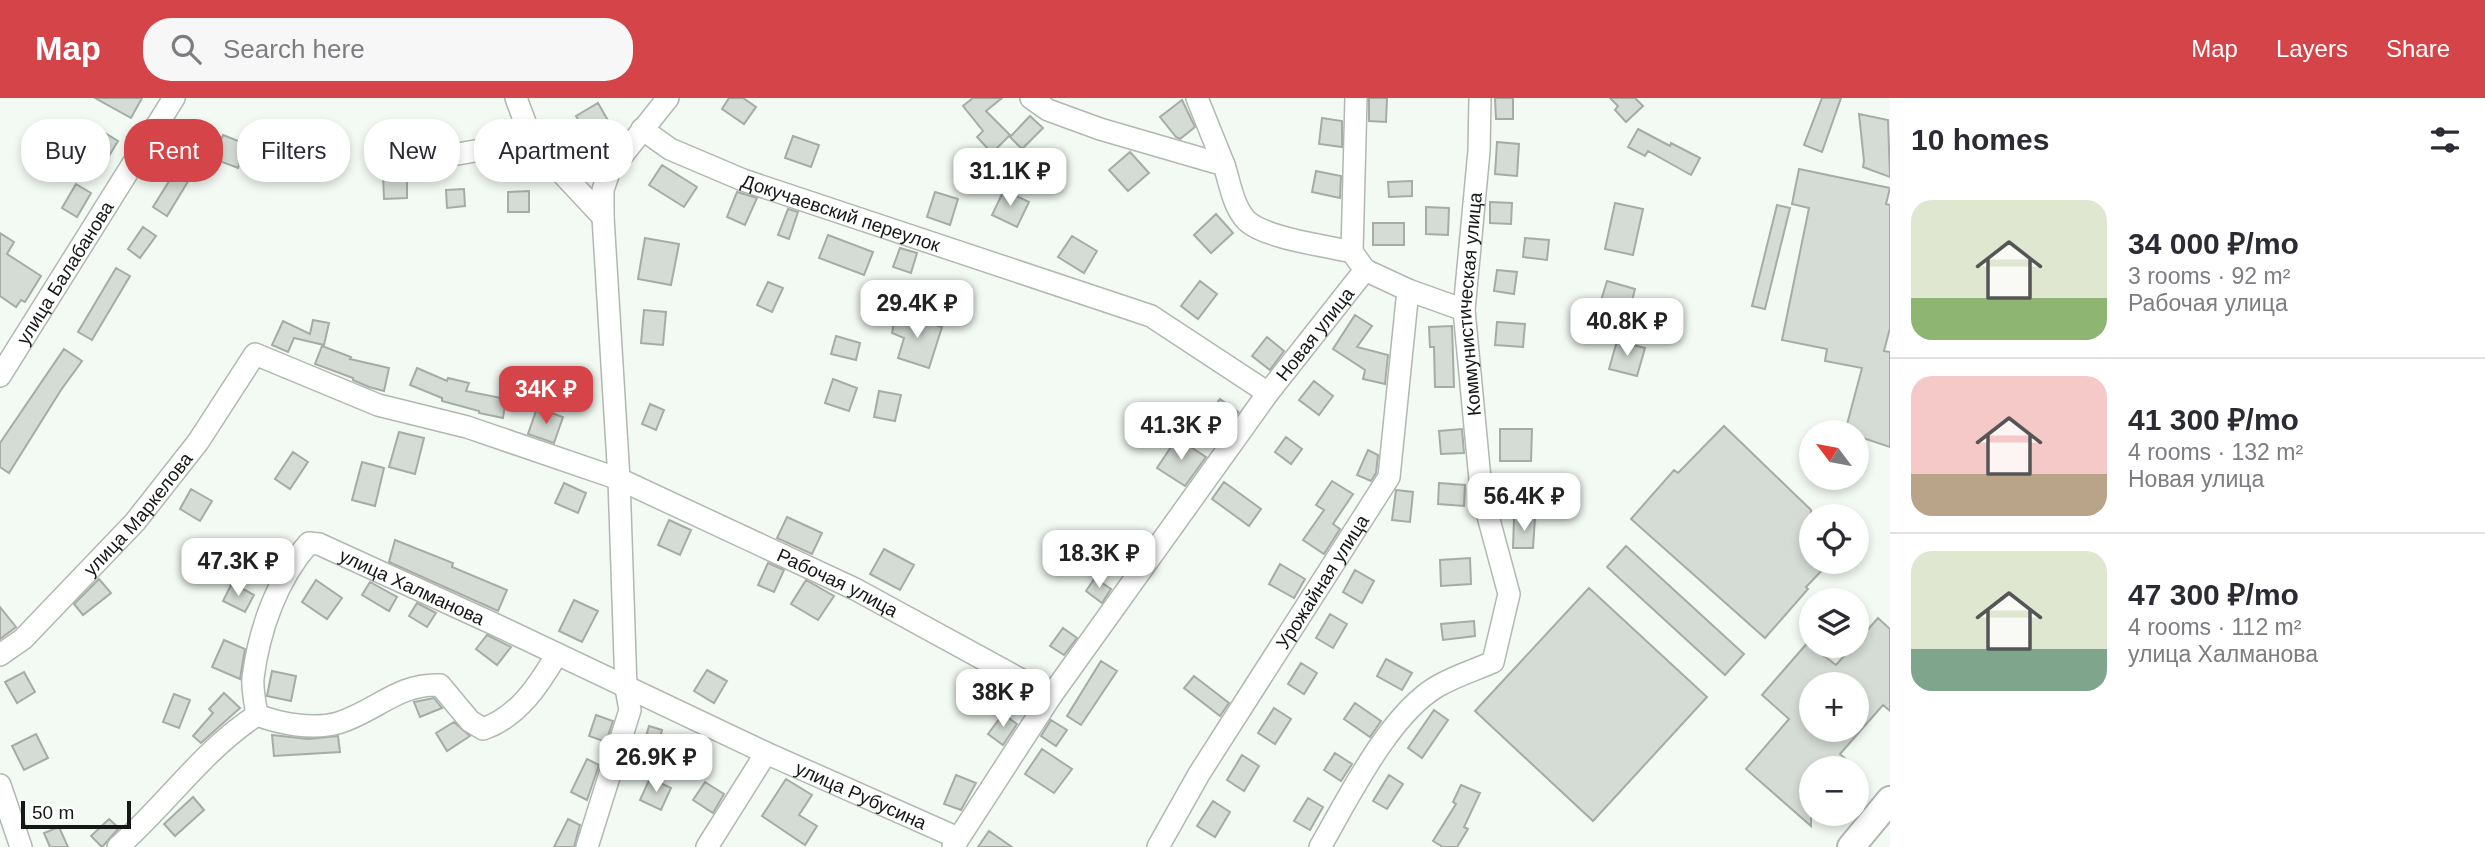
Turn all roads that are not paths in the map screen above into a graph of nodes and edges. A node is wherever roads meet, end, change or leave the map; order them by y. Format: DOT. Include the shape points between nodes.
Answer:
graph roads {
  1 [pos="174,98"];
  2 [pos="516,98"];
  3 [pos="668,98"];
  4 [pos="1031,98"];
  5 [pos="1197,98"];
  6 [pos="1356,98"];
  7 [pos="1480,98"];
  8 [pos="524,119"];
  9 [pos="642,129"];
  10 [pos="1224,165"];
  11 [pos="570,182"];
  12 [pos="603,217"];
  13 [pos="1352,252"];
  14 [pos="1365,270"];
  15 [pos="1408,290"];
  16 [pos="1464,310"];
  17 [pos="255,354"];
  18 [pos="0,376"];
  19 [pos="1268,393"];
  20 [pos="619,479"];
  21 [pos="556,654"];
  22 [pos="0,655"];
  23 [pos="626,688"];
  24 [pos="1051,696"];
  25 [pos="257,715"];
  26 [pos="766,753"];
  27 [pos="0,785"];
  28 [pos="1890,800"];
  29 [pos="956,843"];
  30 [pos="21,847"];
  31 [pos="118,847"];
  32 [pos="587,847"];
  33 [pos="708,847"];
  34 [pos="1158,847"];
  35 [pos="1320,847"];
  36 [pos="1851,847"];
  1 -- 18 [label="street, улица Балабанова"];
  2 -- 8 [label="street"];
  3 -- 9 [label="street"];
  4 -- 10 [label="street" via="1048,110 1100,129"];
  5 -- 10 [label="street"];
  6 -- 13 [label="street"];
  7 -- 16 [label="street, Коммунистическая улица"];
  9 -- 12 [label="street" via="609,172"];
  9 -- 19 [label="street, Докучаевский переулок" via="670,149 743,180 1151,316"];
  10 -- 13 [label="street" via="1248,221 1269,233"];
  11 -- 12 [label="street"];
  12 -- 20 [label="street"];
  13 -- 14 [label="street, Новая улица"];
  14 -- 15 [label="street, Новая улица"];
  14 -- 19 [label="street, Новая улица"];
  15 -- 16 [label="street, Новая улица"];
  15 -- 34 [label="street, Урожайная улица" via="1389,477 1199,774"];
  16 -- 35 [label="street, Коммунистическая улица" via="1481,490 1509,594 1493,662 1436,687 1401,718 1369,762"];
  17 -- 20 [label="street, Рабочая улица" via="378,405 467,427"];
  17 -- 22 [label="street, улица Маркелова" via="198,442 135,522 23,639"];
  19 -- 24 [label="street, Новая улица"];
  20 -- 23 [label="street"];
  20 -- 24 [label="street, Рабочая улица" via="855,589"];
  21 -- 23 [label="street, улица Халманова"];
  21 -- 25 [label="street" via="513,714 483,729 470,721 440,685 404,690 335,724 279,723"];
  21 -- 25 [label="street, улица Халманова" via="309,543 295,558 277,592 263,632 253,680"];
  23 -- 26 [label="street, улица Рубусина"];
  23 -- 32 [label="street" via="629,710"];
  24 -- 29 [label="street, Новая улица"];
  25 -- 31 [label="street" via="185,777 145,824"];
  26 -- 29 [label="street, улица Рубусина"];
  26 -- 33 [label="street"];
  27 -- 30 [label="street"];
  28 -- 36 [label="main road"];
}
